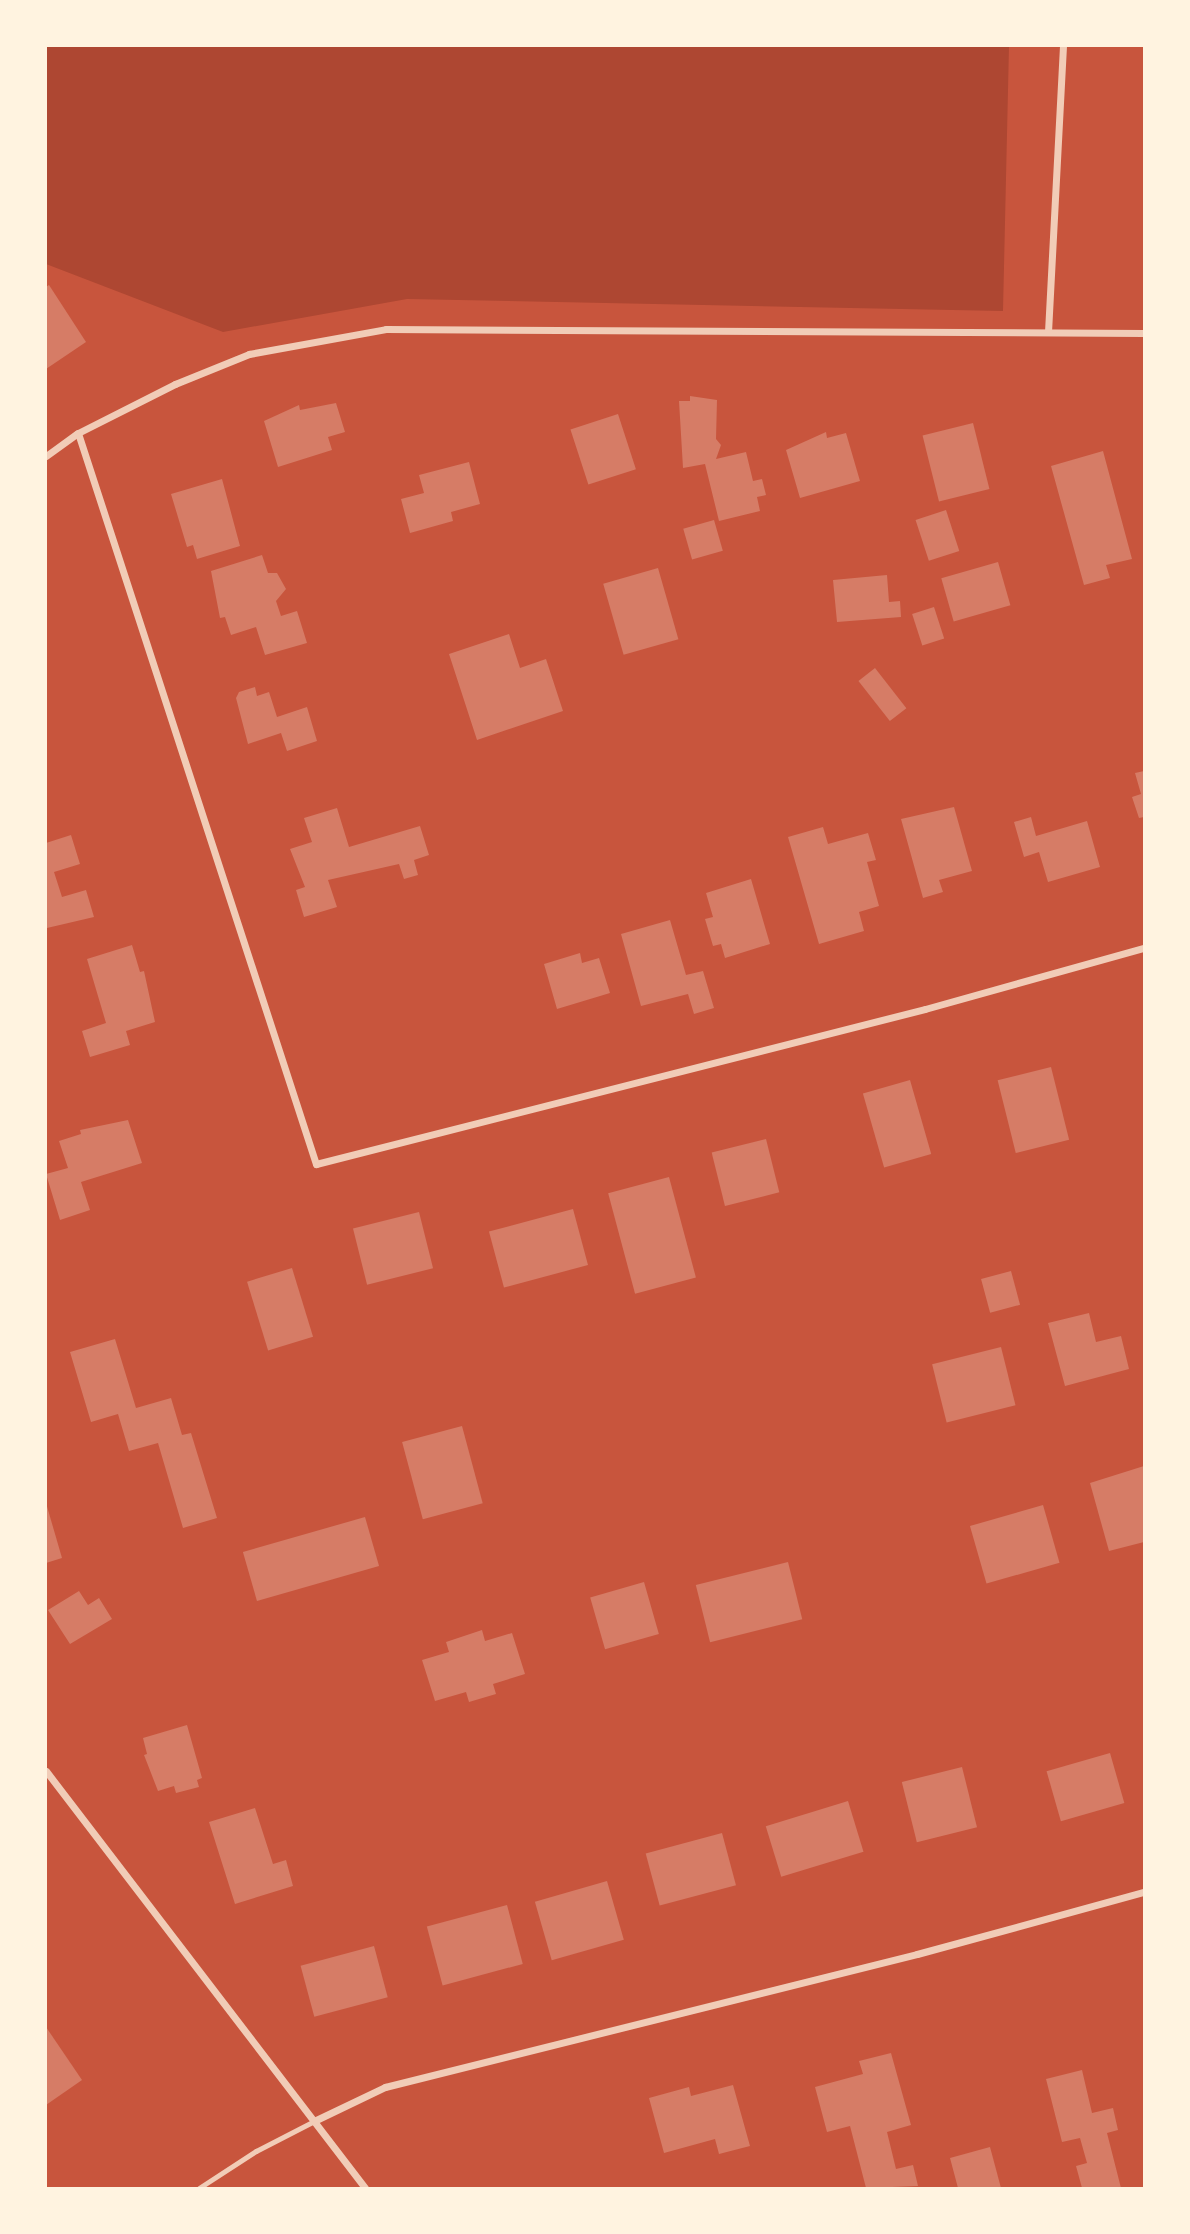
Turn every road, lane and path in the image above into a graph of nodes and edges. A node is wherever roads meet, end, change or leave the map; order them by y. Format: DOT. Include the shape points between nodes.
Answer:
graph roads {
  1 [pos="1063,46"];
  2 [pos="1048,332"];
  3 [pos="1144,333"];
  4 [pos="78,433"];
  5 [pos="46,456"];
  6 [pos="1144,948"];
  7 [pos="46,1770"];
  8 [pos="1144,1892"];
  9 [pos="314,2121"];
  10 [pos="200,2189"];
  11 [pos="365,2189"];
  1 -- 2 [label="street"];
  2 -- 3 [label="street"];
  2 -- 4 [label="street" via="386,329 249,354 175,384"];
  4 -- 5 [label="street"];
  4 -- 6 [label="street" via="316,1164 912,1013"];
  7 -- 9 [label="street"];
  8 -- 9 [label="street" via="917,1954 385,2087"];
  9 -- 10 [label="lane" via="256,2151"];
  9 -- 11 [label="street"];
}
